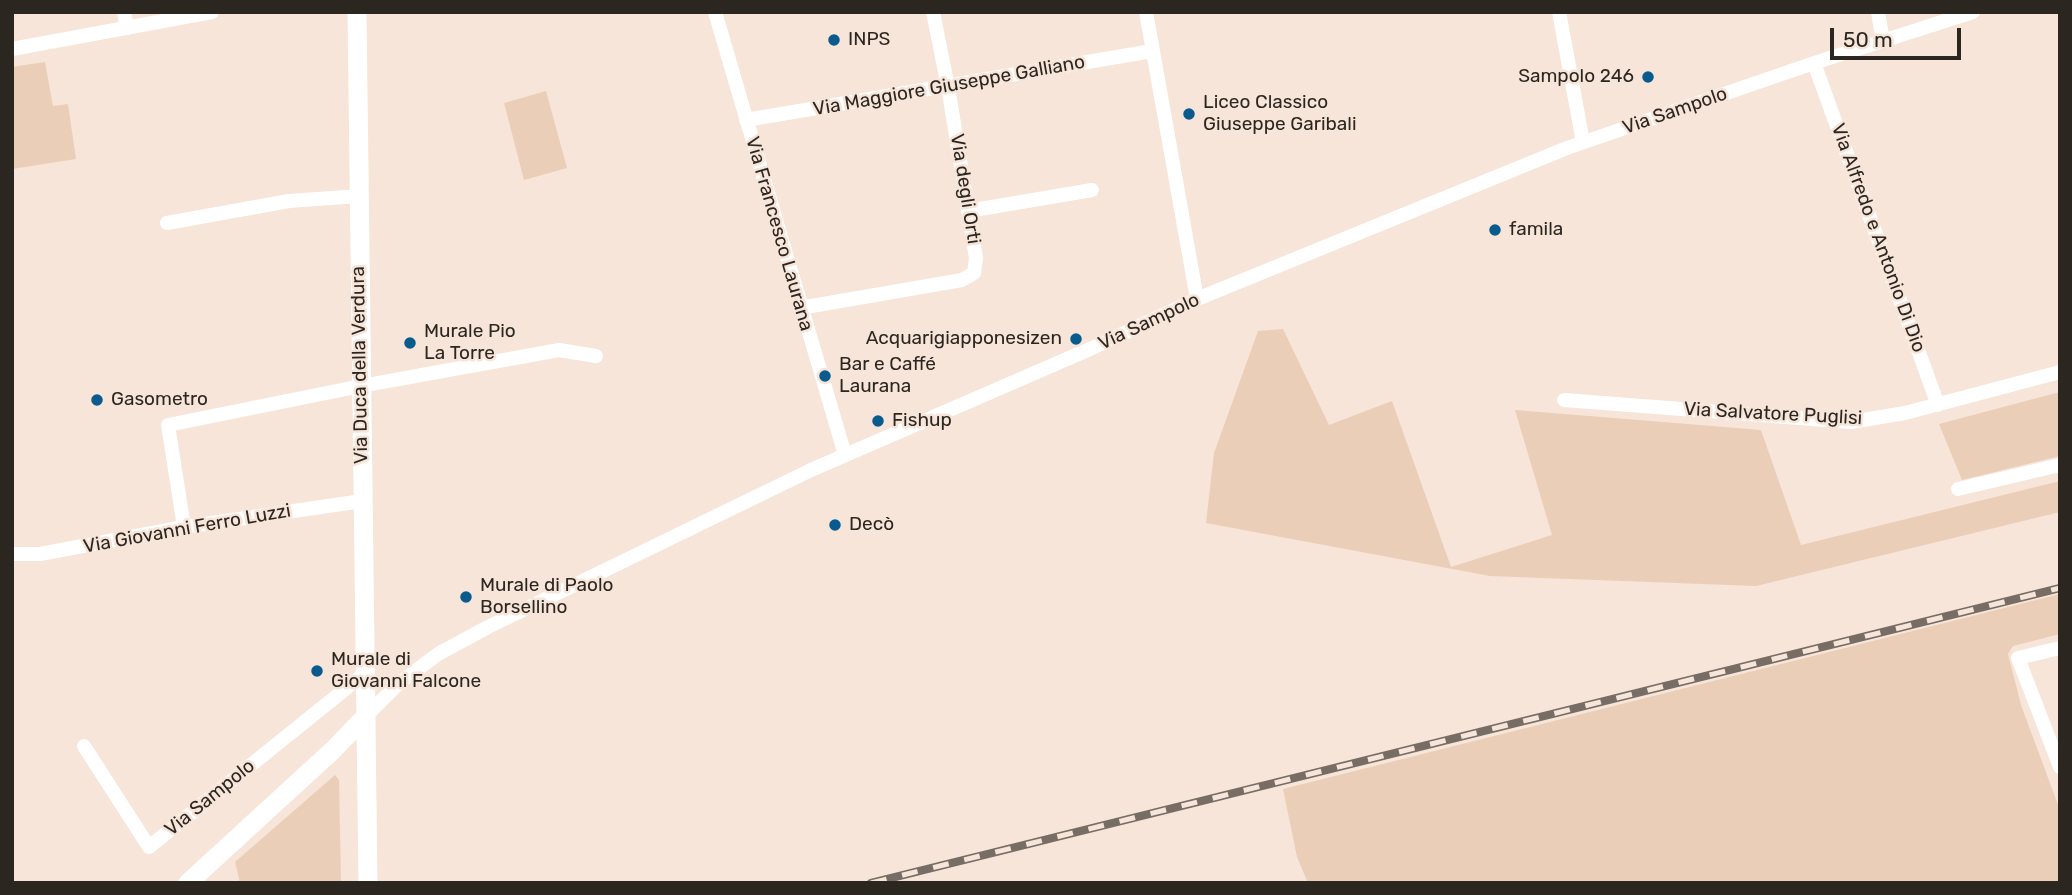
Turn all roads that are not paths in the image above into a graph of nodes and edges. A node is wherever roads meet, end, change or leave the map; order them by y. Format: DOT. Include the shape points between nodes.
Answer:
graph roads {
  1 [pos="124,12"];
  2 [pos="212,12"];
  3 [pos="357,12"];
  4 [pos="715,12"];
  5 [pos="933,12"];
  6 [pos="1146,12"];
  7 [pos="1559,12"];
  8 [pos="1878,12"];
  9 [pos="1973,12"];
  10 [pos="127,27"];
  11 [pos="1883,41"];
  12 [pos="12,49"];
  13 [pos="1153,51"];
  14 [pos="1816,67"];
  15 [pos="948,87"];
  16 [pos="746,120"];
  17 [pos="1583,142"];
  18 [pos="1092,190"];
  19 [pos="359,196"];
  20 [pos="968,211"];
  21 [pos="167,223"];
  22 [pos="1197,299"];
  23 [pos="800,308"];
  24 [pos="596,356"];
  25 [pos="2060,372"];
  26 [pos="360,386"];
  27 [pos="1564,400"];
  28 [pos="1938,405"];
  29 [pos="845,455"];
  30 [pos="2060,465"];
  31 [pos="1958,489"];
  32 [pos="362,500"];
  33 [pos="184,527"];
  34 [pos="13,554"];
  35 [pos="2060,648"];
  36 [pos="364,674"];
  37 [pos="365,718"];
  38 [pos="84,746"];
  39 [pos="2060,767"];
  40 [pos="188,883"];
  41 [pos="368,883"];
  1 -- 10 [label="street"];
  2 -- 10 [label="street"];
  3 -- 19 [label="street, Via Duca della Verdura"];
  4 -- 16 [label="street, Via Francesco Laurana"];
  5 -- 15 [label="street, Via degli Orti"];
  6 -- 13 [label="street"];
  7 -- 17 [label="street"];
  8 -- 11 [label="street"];
  9 -- 11 [label="street, Via Sampolo"];
  10 -- 12 [label="street"];
  11 -- 14 [label="street, Via Sampolo"];
  13 -- 15 [label="street, Via Maggiore Giuseppe Galliano"];
  13 -- 22 [label="street"];
  14 -- 17 [label="street, Via Sampolo"];
  14 -- 28 [label="street, Via Alfredo e Antonio Di Dio"];
  15 -- 16 [label="street, Via Maggiore Giuseppe Galliano"];
  15 -- 20 [label="street, Via degli Orti"];
  16 -- 23 [label="street, Via Francesco Laurana"];
  17 -- 22 [label="street, Via Sampolo"];
  18 -- 20 [label="street"];
  19 -- 21 [label="street" via="289,201"];
  19 -- 26 [label="street, Via Duca della Verdura"];
  20 -- 23 [label="street, Via degli Orti" via="976,258 974,273 962,281"];
  22 -- 29 [label="street, Via Sampolo"];
  23 -- 29 [label="street, Via Francesco Laurana"];
  24 -- 26 [label="street" via="559,351"];
  25 -- 28 [label="street, Via Salvatore Puglisi"];
  26 -- 32 [label="street, Via Duca della Verdura"];
  26 -- 33 [label="street" via="168,425"];
  27 -- 28 [label="street, Via Salvatore Puglisi" via="1852,422"];
  29 -- 37 [label="street, Via Sampolo" via="438,654 398,684"];
  30 -- 31 [label="street"];
  32 -- 33 [label="street, Via Giovanni Ferro Luzzi"];
  32 -- 36 [label="street, Via Duca della Verdura"];
  33 -- 34 [label="street, Via Giovanni Ferro Luzzi" via="40,554"];
  35 -- 39 [label="street" via="2018,658"];
  36 -- 37 [label="street, Via Duca della Verdura"];
  36 -- 38 [label="street, Via Sampolo" via="149,847"];
  37 -- 40 [label="street"];
  37 -- 41 [label="street, Via Duca della Verdura"];
}
